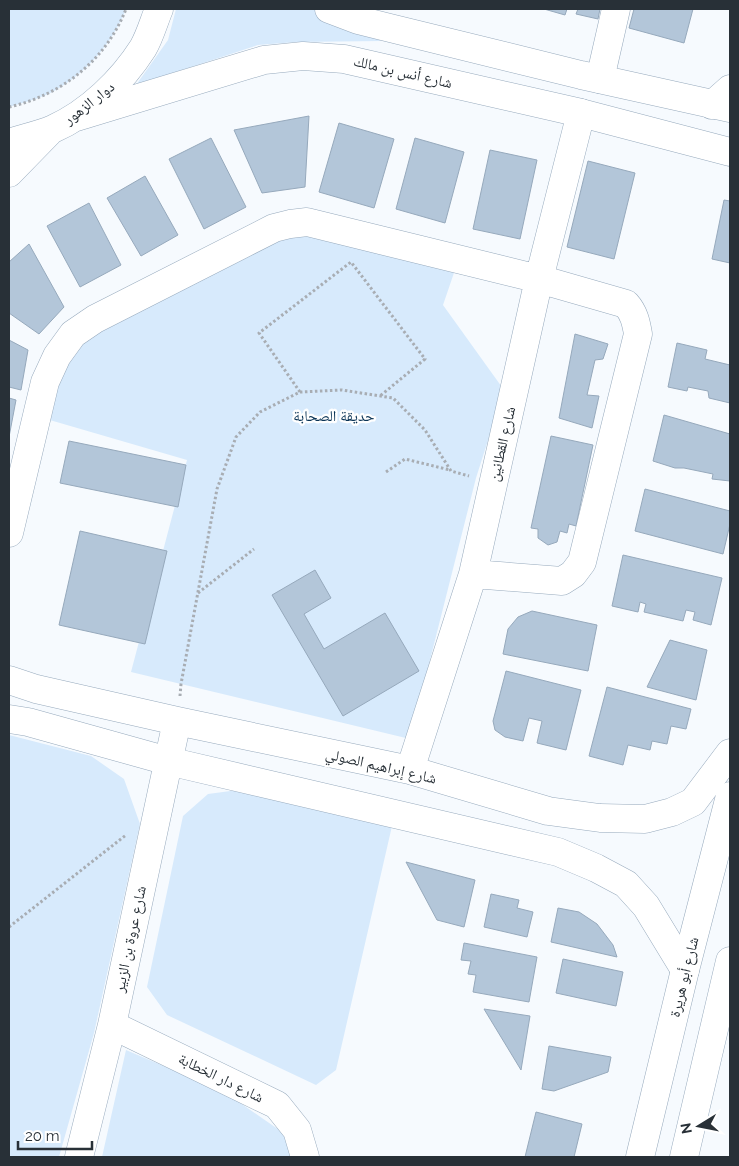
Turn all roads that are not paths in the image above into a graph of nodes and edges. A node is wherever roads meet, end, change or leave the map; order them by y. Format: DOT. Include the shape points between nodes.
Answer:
graph roads {
  1 [pos="159,9"];
  2 [pos="329,9"];
  3 [pos="616,9"];
  4 [pos="600,79"];
  5 [pos="724,101"];
  6 [pos="581,113"];
  7 [pos="76,117"];
  8 [pos="51,130"];
  9 [pos="9,142"];
  10 [pos="730,152"];
  11 [pos="9,173"];
  12 [pos="539,279"];
  13 [pos="9,532"];
  14 [pos="474,574"];
  15 [pos="9,680"];
  16 [pos="9,719"];
  17 [pos="177,721"];
  18 [pos="730,753"];
  19 [pos="168,761"];
  20 [pos="410,770"];
  21 [pos="730,796"];
  22 [pos="730,961"];
  23 [pos="686,970"];
  24 [pos="112,1025"];
  25 [pos="689,1152"];
  26 [pos="79,1157"];
  27 [pos="305,1157"];
  28 [pos="640,1157"];
  1 -- 7 [label="main road, دوار الزهور" via="143,47 114,86"];
  2 -- 4 [label="main road" via="358,20"];
  3 -- 4 [label="main road"];
  4 -- 5 [label="main road"];
  6 -- 7 [label="main road, شارع أنس بن مالك" via="344,59 303,56 264,60"];
  6 -- 10 [label="main road, شارع أنس بن مالك"];
  6 -- 12 [label="main road, شارع القطانين"];
  7 -- 8 [label="main road, دوار الزهور"];
  8 -- 9 [label="main road, دوار الزهور"];
  8 -- 11 [label="main road"];
  12 -- 13 [label="main road" via="307,222 274,228 95,319 73,334 57,356 45,382"];
  12 -- 14 [label="main road, شارع القطانين"];
  12 -- 14 [label="main road" via="626,304 632,310 638,334 582,562 573,574 562,581"];
  14 -- 20 [label="main road, شارع القطانين"];
  15 -- 17 [label="main road, شارع إبراهيم الصولي"];
  16 -- 19 [label="main road"];
  17 -- 19 [label="main road, شارع عروة بن الزبير"];
  17 -- 20 [label="main road, شارع إبراهيم الصولي"];
  18 -- 20 [label="main road, شارع إبراهيم الصولي" via="693,802 645,819 600,818 548,811"];
  19 -- 23 [label="main road" via="558,852 626,884 646,906"];
  19 -- 24 [label="main road, شارع عروة بن الزبير"];
  21 -- 23 [label="main road, شارع أبو هريرة"];
  22 -- 25 [label="main road"];
  23 -- 28 [label="main road, شارع أبو هريرة"];
  24 -- 26 [label="main road, شارع عروة بن الزبير"];
  24 -- 27 [label="main road, شارع دار الخطابة" via="277,1105 297,1130"];
}
